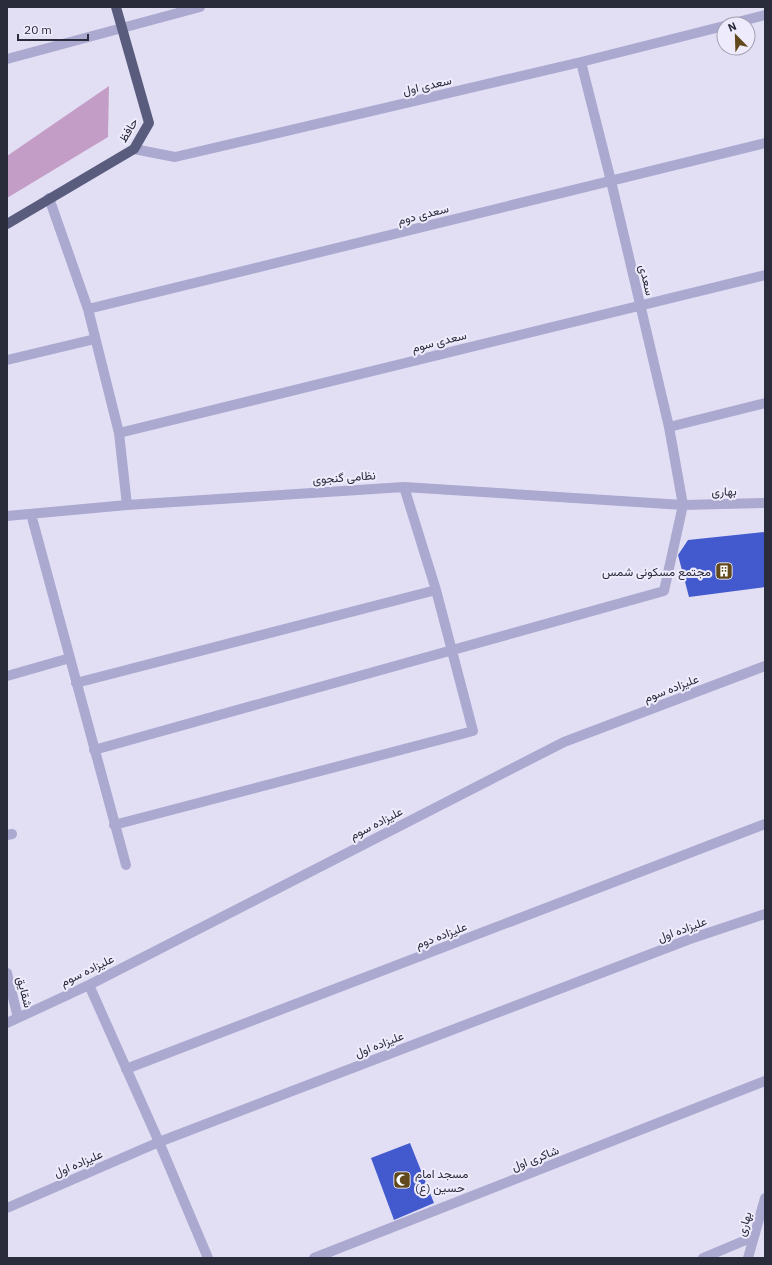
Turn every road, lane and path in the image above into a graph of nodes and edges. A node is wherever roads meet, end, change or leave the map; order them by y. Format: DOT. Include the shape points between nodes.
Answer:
graph roads {
  1 [pos="116,7"];
  2 [pos="200,7"];
  3 [pos="122,28"];
  4 [pos="716,28"];
  5 [pos="7,59"];
  6 [pos="581,62"];
  7 [pos="765,143"];
  8 [pos="134,149"];
  9 [pos="611,181"];
  10 [pos="49,198"];
  11 [pos="7,224"];
  12 [pos="765,274"];
  13 [pos="639,305"];
  14 [pos="88,309"];
  15 [pos="95,339"];
  16 [pos="7,360"];
  17 [pos="765,403"];
  18 [pos="669,427"];
  19 [pos="120,432"];
  20 [pos="404,487"];
  21 [pos="765,503"];
  22 [pos="127,505"];
  23 [pos="683,505"];
  24 [pos="31,514"];
  25 [pos="7,516"];
  26 [pos="436,590"];
  27 [pos="453,650"];
  28 [pos="70,658"];
  29 [pos="765,666"];
  30 [pos="7,676"];
  31 [pos="76,683"];
  32 [pos="94,750"];
  33 [pos="765,824"];
  34 [pos="114,825"];
  35 [pos="126,865"];
  36 [pos="765,914"];
  37 [pos="7,973"];
  38 [pos="89,985"];
  39 [pos="18,1018"];
  40 [pos="7,1023"];
  41 [pos="126,1069"];
  42 [pos="765,1081"];
  43 [pos="159,1142"];
  44 [pos="765,1198"];
  45 [pos="7,1208"];
  46 [pos="753,1237"];
  47 [pos="208,1258"];
  48 [pos="314,1258"];
  49 [pos="703,1258"];
  50 [pos="748,1258"];
  1 -- 3 [label="main road, حافظ"];
  2 -- 3 [label="street"];
  3 -- 5 [label="street"];
  3 -- 8 [label="main road, حافظ" via="149,123"];
  4 -- 6 [label="street, سعدی اول"];
  6 -- 8 [label="street, سعدی اول" via="175,156"];
  6 -- 9 [label="street, سعدی"];
  7 -- 9 [label="street, سعدی دوم"];
  8 -- 10 [label="main road, حافظ"];
  9 -- 13 [label="street, سعدی"];
  9 -- 14 [label="street, سعدی دوم"];
  10 -- 11 [label="main road, حافظ"];
  10 -- 14 [label="street"];
  12 -- 13 [label="street, سعدی سوم"];
  13 -- 18 [label="street, سعدی"];
  13 -- 19 [label="street, سعدی سوم"];
  14 -- 15 [label="street"];
  15 -- 16 [label="street"];
  15 -- 19 [label="street"];
  17 -- 18 [label="street"];
  18 -- 23 [label="street, سعدی"];
  19 -- 22 [label="street"];
  20 -- 22 [label="street, نظامی گنجوی"];
  20 -- 23 [label="street, نظامی گنجوی"];
  20 -- 26 [label="street"];
  21 -- 23 [label="street, بهاری"];
  22 -- 24 [label="street, نظامی گنجوی"];
  23 -- 27 [label="street" via="664,591"];
  24 -- 25 [label="street, نظامی گنجوی"];
  24 -- 28 [label="street"];
  26 -- 27 [label="street"];
  26 -- 31 [label="street"];
  27 -- 32 [label="street"];
  27 -- 34 [label="street" via="473,731"];
  28 -- 30 [label="street"];
  28 -- 31 [label="street"];
  29 -- 38 [label="street, علیزاده سوم" via="564,742"];
  31 -- 32 [label="street"];
  32 -- 34 [label="street"];
  33 -- 41 [label="street, علیزاده دوم"];
  34 -- 35 [label="street"];
  36 -- 43 [label="street, علیزاده اول" via="682,942"];
  37 -- 39 [label="street, شقایق"];
  38 -- 39 [label="street, علیزاده سوم"];
  38 -- 41 [label="street"];
  39 -- 40 [label="street, علیزاده سوم"];
  41 -- 43 [label="street"];
  42 -- 48 [label="street, شاکری اول"];
  43 -- 45 [label="street, علیزاده اول"];
  43 -- 47 [label="street"];
  44 -- 46 [label="street, بهاری"];
  46 -- 49 [label="street"];
  46 -- 50 [label="street, بهاری"];
}
